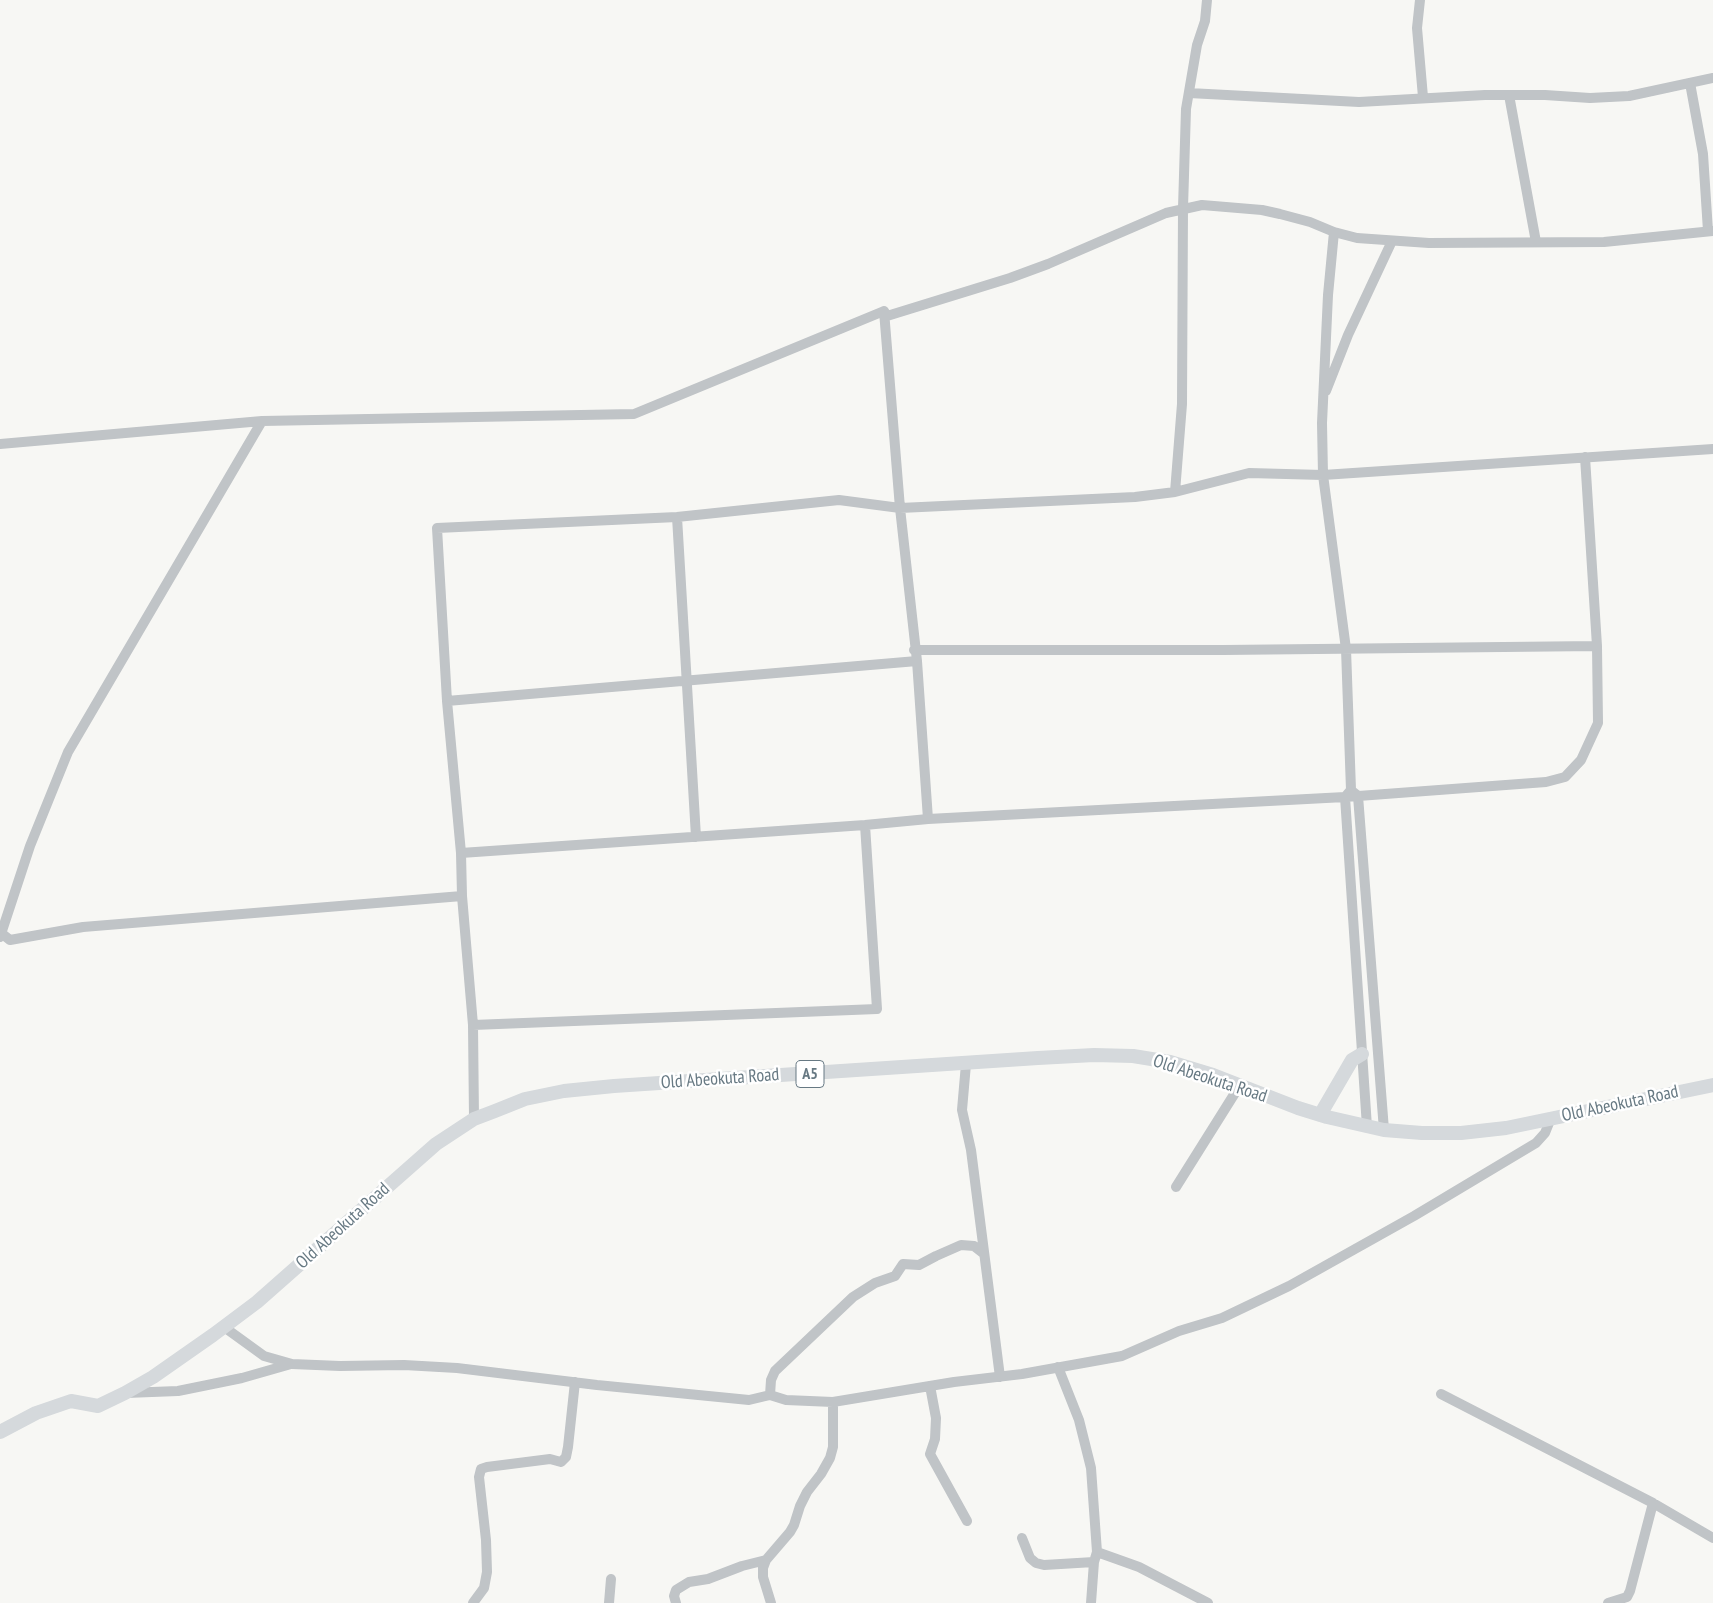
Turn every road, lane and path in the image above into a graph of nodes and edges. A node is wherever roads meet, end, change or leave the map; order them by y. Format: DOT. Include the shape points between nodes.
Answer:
graph roads {
  1 [pos="1207,0"];
  2 [pos="1420,0"];
  3 [pos="1713,78"];
  4 [pos="1690,84"];
  5 [pos="1189,93"];
  6 [pos="1509,95"];
  7 [pos="1423,97"];
  8 [pos="1183,208"];
  9 [pos="1711,231"];
  10 [pos="1334,232"];
  11 [pos="1392,241"];
  12 [pos="1536,242"];
  13 [pos="884,311"];
  14 [pos="1324,398"];
  15 [pos="262,421"];
  16 [pos="0,444"];
  17 [pos="1713,449"];
  18 [pos="1585,458"];
  19 [pos="1323,476"];
  20 [pos="1175,492"];
  21 [pos="900,508"];
  22 [pos="677,517"];
  23 [pos="1597,646"];
  24 [pos="1346,649"];
  25 [pos="914,650"];
  26 [pos="917,661"];
  27 [pos="686,680"];
  28 [pos="447,701"];
  29 [pos="1351,794"];
  30 [pos="928,819"];
  31 [pos="865,825"];
  32 [pos="696,837"];
  33 [pos="462,853"];
  34 [pos="462,896"];
  35 [pos="1,935"];
  36 [pos="472,1025"];
  37 [pos="1362,1054"];
  38 [pos="1379,1055"];
  39 [pos="966,1064"];
  40 [pos="1240,1085"];
  41 [pos="1713,1085"];
  42 [pos="1320,1115"];
  43 [pos="1551,1118"];
  44 [pos="474,1119"];
  45 [pos="1367,1127"];
  46 [pos="1384,1130"];
  47 [pos="1176,1187"];
  48 [pos="984,1253"];
  49 [pos="224,1327"];
  50 [pos="292,1364"];
  51 [pos="1058,1367"];
  52 [pos="1000,1377"];
  53 [pos="576,1382"];
  54 [pos="930,1386"];
  55 [pos="125,1393"];
  56 [pos="1441,1394"];
  57 [pos="770,1395"];
  58 [pos="833,1402"];
  59 [pos="0,1432"];
  60 [pos="1653,1503"];
  61 [pos="967,1521"];
  62 [pos="1022,1538"];
  63 [pos="1713,1538"];
  64 [pos="1097,1552"];
  65 [pos="766,1560"];
  66 [pos="1094,1562"];
  67 [pos="611,1579"];
  68 [pos="473,1603"];
  69 [pos="609,1603"];
  70 [pos="676,1603"];
  71 [pos="771,1603"];
  72 [pos="1091,1603"];
  73 [pos="1208,1603"];
  74 [pos="1608,1603"];
  1 -- 5 [label="street"];
  2 -- 7 [label="street" via="1417,28"];
  3 -- 4 [label="street"];
  4 -- 6 [label="street" via="1630,96"];
  4 -- 9 [label="street" via="1703,154"];
  5 -- 7 [label="street" via="1359,102"];
  5 -- 8 [label="street"];
  6 -- 7 [label="street"];
  6 -- 12 [label="street"];
  8 -- 10 [label="street" via="1202,205 1262,210 1310,222"];
  8 -- 13 [label="street" via="1020,274 887,316"];
  8 -- 20 [label="street" via="1182,404"];
  9 -- 12 [label="street" via="1604,242"];
  10 -- 11 [label="street"];
  10 -- 14 [label="street"];
  11 -- 12 [label="street"];
  11 -- 14 [label="street" via="1348,335"];
  13 -- 15 [label="street" via="634,414"];
  13 -- 21 [label="street"];
  14 -- 19 [label="street"];
  15 -- 16 [label="street"];
  15 -- 35 [label="street" via="68,752 30,846"];
  17 -- 18 [label="street"];
  18 -- 19 [label="street"];
  18 -- 23 [label="street"];
  19 -- 20 [label="street" via="1249,473"];
  19 -- 24 [label="street"];
  20 -- 21 [label="street" via="1136,497"];
  21 -- 22 [label="street" via="840,500"];
  21 -- 25 [label="street"];
  22 -- 27 [label="street"];
  22 -- 28 [label="street" via="437,528"];
  23 -- 24 [label="street"];
  23 -- 29 [label="street" via="1598,723 1582,760 1565,777 1546,782"];
  24 -- 25 [label="street"];
  24 -- 29 [label="street"];
  25 -- 26 [label="street"];
  26 -- 27 [label="street"];
  26 -- 30 [label="street"];
  27 -- 28 [label="street"];
  27 -- 32 [label="street"];
  28 -- 33 [label="street"];
  29 -- 30 [label="street"];
  29 -- 37 [label="street"];
  29 -- 38 [label="street"];
  30 -- 31 [label="street"];
  31 -- 32 [label="street"];
  31 -- 36 [label="street" via="877,1009"];
  32 -- 33 [label="street"];
  33 -- 34 [label="street"];
  34 -- 35 [label="street" via="83,927 10,940"];
  34 -- 36 [label="street"];
  36 -- 44 [label="street"];
  37 -- 38 [label="street"];
  37 -- 42 [label="highway" via="1352,1060"];
  37 -- 45 [label="street"];
  38 -- 46 [label="street"];
  39 -- 40 [label="highway, Old Abeokuta Road / A5" via="1094,1055 1133,1056 1170,1062"];
  39 -- 44 [label="highway, Old Abeokuta Road / A5" via="564,1090 525,1099"];
  39 -- 48 [label="street" via="962,1110 971,1150"];
  40 -- 42 [label="highway, Old Abeokuta Road / A5"];
  40 -- 47 [label="street"];
  41 -- 43 [label="highway, Old Abeokuta Road / A5"];
  42 -- 45 [label="highway, Old Abeokuta Road / A5"];
  43 -- 46 [label="highway, Old Abeokuta Road / A5" via="1461,1133"];
  43 -- 51 [label="street" via="1546,1133 1536,1143 1289,1286 1222,1318 1178,1332 1122,1356"];
  44 -- 49 [label="highway, Old Abeokuta Road / A5" via="408,1167 308,1258"];
  45 -- 46 [label="highway, Old Abeokuta Road / A5"];
  48 -- 52 [label="street"];
  48 -- 57 [label="street" via="974,1246 962,1245 919,1265 903,1264 895,1276 852,1297 775,1371"];
  49 -- 50 [label="street" via="264,1356"];
  49 -- 55 [label="highway, Old Abeokuta Road / A5"];
  50 -- 53 [label="street" via="404,1365"];
  50 -- 55 [label="street" via="178,1391"];
  51 -- 52 [label="street"];
  51 -- 64 [label="street" via="1079,1420 1089,1459"];
  52 -- 54 [label="street"];
  53 -- 57 [label="street" via="749,1400"];
  53 -- 68 [label="street" via="568,1447 561,1462 550,1459 481,1469 487,1572 484,1588"];
  54 -- 58 [label="street"];
  54 -- 61 [label="street" via="936,1418 930,1454"];
  55 -- 59 [label="highway, Old Abeokuta Road / A5" via="98,1406 70,1402 36,1413"];
  56 -- 60 [label="street"];
  57 -- 58 [label="street" via="786,1400"];
  58 -- 65 [label="street" via="834,1447 830,1458 807,1492 790,1532"];
  60 -- 63 [label="street"];
  60 -- 74 [label="street" via="1630,1591 1627,1597"];
  62 -- 66 [label="street" via="1030,1558 1044,1565"];
  64 -- 66 [label="street"];
  64 -- 73 [label="street" via="1139,1568"];
  65 -- 70 [label="street" via="690,1582 676,1590"];
  65 -- 71 [label="street" via="763,1577"];
  66 -- 72 [label="street"];
  67 -- 69 [label="street"];
}
